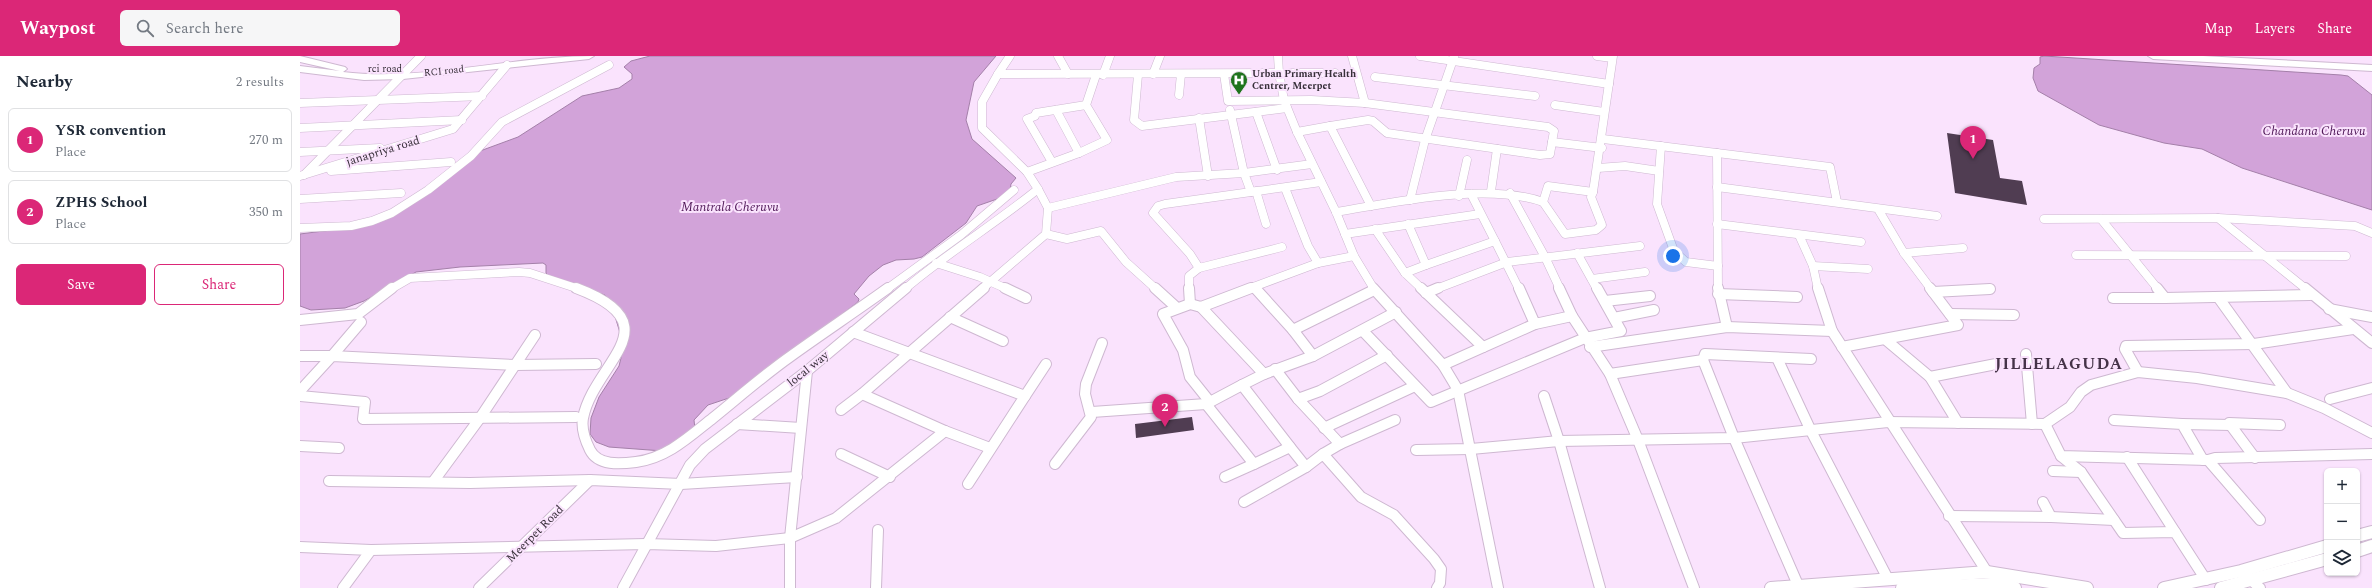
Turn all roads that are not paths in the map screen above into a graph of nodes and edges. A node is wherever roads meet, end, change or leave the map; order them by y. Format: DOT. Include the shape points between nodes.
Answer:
graph roads {
  1 [pos="421,56"];
  2 [pos="543,56"];
  3 [pos="588,56"];
  4 [pos="1010,56"];
  5 [pos="1058,56"];
  6 [pos="1110,56"];
  7 [pos="1160,56"];
  8 [pos="1278,56"];
  9 [pos="1352,56"];
  10 [pos="1420,56"];
  11 [pos="1597,56"];
  12 [pos="2153,56"];
  13 [pos="2266,56"];
  14 [pos="1613,57"];
  15 [pos="300,59"];
  16 [pos="1454,59"];
  17 [pos="2372,62"];
  18 [pos="507,65"];
  19 [pos="609,65"];
  20 [pos="2372,68"];
  21 [pos="300,69"];
  22 [pos="406,72"];
  23 [pos="1279,73"];
  24 [pos="1335,73"];
  25 [pos="998,74"];
  26 [pos="1068,74"];
  27 [pos="1153,74"];
  28 [pos="1181,74"];
  29 [pos="1224,74"];
  30 [pos="1100,75"];
  31 [pos="1138,75"];
  32 [pos="1375,77"];
  33 [pos="1609,84"];
  34 [pos="1444,85"];
  35 [pos="1179,95"];
  36 [pos="482,96"];
  37 [pos="1535,96"];
  38 [pos="378,100"];
  39 [pos="1228,101"];
  40 [pos="300,103"];
  41 [pos="1365,103"];
  42 [pos="1285,104"];
  43 [pos="1086,105"];
  44 [pos="1555,105"];
  45 [pos="1056,110"];
  46 [pos="1434,111"];
  47 [pos="1256,112"];
  48 [pos="1604,112"];
  49 [pos="1231,114"];
  50 [pos="1199,118"];
  51 [pos="462,120"];
  52 [pos="353,124"];
  53 [pos="1330,126"];
  54 [pos="300,128"];
  55 [pos="1296,132"];
  56 [pos="1603,139"];
  57 [pos="1425,140"];
  58 [pos="1552,142"];
  59 [pos="1661,146"];
  60 [pos="395,147"];
  61 [pos="1498,148"];
  62 [pos="1602,148"];
  63 [pos="328,150"];
  64 [pos="300,152"];
  65 [pos="1079,153"];
  66 [pos="1717,153"];
  67 [pos="1467,160"];
  68 [pos="451,162"];
  69 [pos="1052,162"];
  70 [pos="1312,164"];
  71 [pos="1598,168"];
  72 [pos="1277,170"];
  73 [pos="1659,171"];
  74 [pos="315,172"];
  75 [pos="1027,172"];
  76 [pos="1244,173"];
  77 [pos="1208,176"];
  78 [pos="301,177"];
  79 [pos="1321,182"];
  80 [pos="1717,187"];
  81 [pos="1285,188"];
  82 [pos="1038,189"];
  83 [pos="1014,190"];
  84 [pos="1254,191"];
  85 [pos="1492,192"];
  86 [pos="1592,192"];
  87 [pos="401,193"];
  88 [pos="1471,194"];
  89 [pos="1510,194"];
  90 [pos="1458,196"];
  91 [pos="300,199"];
  92 [pos="1410,200"];
  93 [pos="1543,202"];
  94 [pos="1837,202"];
  95 [pos="1371,206"];
  96 [pos="1048,208"];
  97 [pos="1878,209"];
  98 [pos="1336,212"];
  99 [pos="1480,214"];
  100 [pos="1937,216"];
  101 [pos="2218,218"];
  102 [pos="2044,219"];
  103 [pos="2101,219"];
  104 [pos="1266,224"];
  105 [pos="1408,224"];
  106 [pos="1717,224"];
  107 [pos="300,228"];
  108 [pos="1375,229"];
  109 [pos="2372,233"];
  110 [pos="1046,234"];
  111 [pos="1344,234"];
  112 [pos="1799,235"];
  113 [pos="1494,241"];
  114 [pos="1861,242"];
  115 [pos="1640,246"];
  116 [pos="1282,247"];
  117 [pos="1963,248"];
  118 [pos="1904,252"];
  119 [pos="1577,253"];
  120 [pos="2076,255"];
  121 [pos="1354,256"];
  122 [pos="2131,256"];
  123 [pos="2346,256"];
  124 [pos="1545,257"];
  125 [pos="2264,257"];
  126 [pos="1507,262"];
  127 [pos="936,263"];
  128 [pos="1318,263"];
  129 [pos="1426,265"];
  130 [pos="1718,266"];
  131 [pos="1813,266"];
  132 [pos="1199,268"];
  133 [pos="1868,269"];
  134 [pos="1405,272"];
  135 [pos="1645,272"];
  136 [pos="1592,279"];
  137 [pos="992,283"];
  138 [pos="1254,287"];
  139 [pos="1990,289"];
  140 [pos="1374,290"];
  141 [pos="1933,292"];
  142 [pos="1426,293"];
  143 [pos="1718,294"];
  144 [pos="2310,295"];
  145 [pos="1650,296"];
  146 [pos="1797,296"];
  147 [pos="2218,297"];
  148 [pos="1026,298"];
  149 [pos="2114,298"];
  150 [pos="2165,298"];
  151 [pos="1605,301"];
  152 [pos="1190,304"];
  153 [pos="1201,307"];
  154 [pos="1177,308"];
  155 [pos="2328,309"];
  156 [pos="1654,310"];
  157 [pos="1396,312"];
  158 [pos="1950,314"];
  159 [pos="2014,315"];
  160 [pos="1572,316"];
  161 [pos="950,317"];
  162 [pos="2372,317"];
  163 [pos="1614,318"];
  164 [pos="300,320"];
  165 [pos="361,322"];
  166 [pos="1535,324"];
  167 [pos="1727,327"];
  168 [pos="2353,329"];
  169 [pos="1293,330"];
  170 [pos="1363,331"];
  171 [pos="1832,331"];
  172 [pos="853,332"];
  173 [pos="535,335"];
  174 [pos="1585,338"];
  175 [pos="1886,340"];
  176 [pos="1004,341"];
  177 [pos="1102,343"];
  178 [pos="2372,343"];
  179 [pos="2254,344"];
  180 [pos="1483,347"];
  181 [pos="1590,347"];
  182 [pos="1842,347"];
  183 [pos="911,353"];
  184 [pos="2026,354"];
  185 [pos="1387,355"];
  186 [pos="300,356"];
  187 [pos="332,356"];
  188 [pos="1313,356"];
  189 [pos="1777,358"];
  190 [pos="1811,359"];
  191 [pos="1703,360"];
  192 [pos="596,364"];
  193 [pos="1046,364"];
  194 [pos="1996,364"];
  195 [pos="515,365"];
  196 [pos="1443,365"];
  197 [pos="1275,369"];
  198 [pos="806,371"];
  199 [pos="2138,372"];
  200 [pos="1264,374"];
  201 [pos="1610,374"];
  202 [pos="1930,377"];
  203 [pos="1242,385"];
  204 [pos="1415,386"];
  205 [pos="2372,388"];
  206 [pos="1458,390"];
  207 [pos="300,391"];
  208 [pos="2287,393"];
  209 [pos="862,394"];
  210 [pos="300,396"];
  211 [pos="1025,396"];
  212 [pos="1544,396"];
  213 [pos="2330,398"];
  214 [pos="1298,399"];
  215 [pos="1208,403"];
  216 [pos="841,410"];
  217 [pos="1092,412"];
  218 [pos="576,417"];
  219 [pos="480,418"];
  220 [pos="1395,420"];
  221 [pos="2114,420"];
  222 [pos="1888,422"];
  223 [pos="1958,423"];
  224 [pos="736,424"];
  225 [pos="2032,424"];
  226 [pos="2046,424"];
  227 [pos="2182,424"];
  228 [pos="2231,425"];
  229 [pos="2280,425"];
  230 [pos="801,428"];
  231 [pos="1324,428"];
  232 [pos="945,431"];
  233 [pos="1811,431"];
  234 [pos="2372,433"];
  235 [pos="1734,438"];
  236 [pos="1638,440"];
  237 [pos="1559,441"];
  238 [pos="1340,444"];
  239 [pos="300,446"];
  240 [pos="1290,447"];
  241 [pos="339,448"];
  242 [pos="990,448"];
  243 [pos="1471,449"];
  244 [pos="1416,450"];
  245 [pos="840,454"];
  246 [pos="1323,454"];
  247 [pos="2372,454"];
  248 [pos="2061,456"];
  249 [pos="2126,457"];
  250 [pos="2255,458"];
  251 [pos="2206,460"];
  252 [pos="1055,464"];
  253 [pos="1254,464"];
  254 [pos="1306,467"];
  255 [pos="2053,471"];
  256 [pos="2080,472"];
  257 [pos="798,477"];
  258 [pos="890,477"];
  259 [pos="1225,477"];
  260 [pos="590,480"];
  261 [pos="329,481"];
  262 [pos="433,482"];
  263 [pos="681,484"];
  264 [pos="968,484"];
  265 [pos="1244,502"];
  266 [pos="2043,502"];
  267 [pos="1949,516"];
  268 [pos="2051,517"];
  269 [pos="2114,520"];
  270 [pos="2260,520"];
  271 [pos="878,530"];
  272 [pos="2175,532"];
  273 [pos="2372,532"];
  274 [pos="2360,535"];
  275 [pos="790,538"];
  276 [pos="646,544"];
  277 [pos="523,546"];
  278 [pos="2372,546"];
  279 [pos="300,547"];
  280 [pos="2324,547"];
  281 [pos="371,550"];
  282 [pos="2360,550"];
  283 [pos="2324,560"];
  284 [pos="1987,572"];
  285 [pos="1888,579"];
  286 [pos="2206,580"];
  287 [pos="2256,584"];
  288 [pos="1798,585"];
  289 [pos="343,588"];
  290 [pos="479,588"];
  291 [pos="623,588"];
  292 [pos="790,588"];
  293 [pos="876,588"];
  294 [pos="1437,588"];
  295 [pos="1498,588"];
  296 [pos="1600,588"];
  297 [pos="1694,588"];
  298 [pos="1771,588"];
  299 [pos="1902,588"];
  300 [pos="2015,588"];
  301 [pos="2087,588"];
  302 [pos="2164,588"];
  303 [pos="2221,588"];
  1 -- 22 [label="street"];
  2 -- 22 [label="main road, rci road"];
  3 -- 18 [label="main road, RCI road"];
  4 -- 25 [label="street"];
  5 -- 26 [label="street"];
  6 -- 30 [label="street"];
  7 -- 27 [label="street"];
  8 -- 23 [label="street"];
  9 -- 41 [label="street"];
  10 -- 16 [label="street"];
  11 -- 14 [label="street"];
  12 -- 20 [label="main road"];
  13 -- 17 [label="main road"];
  14 -- 33 [label="street"];
  15 -- 22 [label="main road, rci road" via="343,69"];
  16 -- 33 [label="street"];
  16 -- 34 [label="street"];
  18 -- 22 [label="main road, RCI road"];
  18 -- 36 [label="street, janapriya road"];
  19 -- 107 [label="street" via="579,84 549,94 500,123 472,155 423,192 388,214 358,224"];
  21 -- 22 [label="main road, RCI road" via="364,77"];
  22 -- 38 [label="street"];
  23 -- 24 [label="street"];
  23 -- 29 [label="street"];
  23 -- 42 [label="street"];
  25 -- 26 [label="street"];
  25 -- 75 [label="street" via="982,102 982,128"];
  26 -- 30 [label="street"];
  27 -- 28 [label="street"];
  27 -- 31 [label="street"];
  28 -- 29 [label="street"];
  28 -- 35 [label="street"];
  29 -- 39 [label="street"];
  30 -- 31 [label="street"];
  30 -- 43 [label="street"];
  31 -- 50 [label="street" via="1134,120 1142,126"];
  32 -- 34 [label="street"];
  33 -- 48 [label="street"];
  34 -- 37 [label="street"];
  34 -- 46 [label="street"];
  36 -- 38 [label="street"];
  36 -- 51 [label="street, janapriya road"];
  38 -- 40 [label="street"];
  38 -- 52 [label="street"];
  39 -- 42 [label="street"];
  39 -- 49 [label="street"];
  41 -- 42 [label="street"];
  41 -- 46 [label="street"];
  42 -- 47 [label="street"];
  42 -- 55 [label="street"];
  43 -- 45 [label="street"];
  43 -- 65 [label="street" via="1107,140"];
  44 -- 48 [label="street"];
  45 -- 65 [label="street"];
  45 -- 69 [label="street" via="1036,113 1027,119"];
  46 -- 57 [label="street"];
  46 -- 58 [label="street" via="1548,127 1554,132"];
  47 -- 49 [label="street"];
  47 -- 72 [label="street"];
  48 -- 56 [label="street"];
  49 -- 50 [label="street"];
  49 -- 76 [label="street"];
  50 -- 77 [label="street"];
  51 -- 52 [label="street"];
  51 -- 60 [label="street, janapriya road" via="453,129"];
  52 -- 54 [label="street"];
  52 -- 63 [label="street"];
  53 -- 55 [label="street"];
  53 -- 57 [label="street" via="1368,120 1374,121 1387,133"];
  53 -- 95 [label="street"];
  55 -- 70 [label="street"];
  56 -- 59 [label="street"];
  56 -- 62 [label="street"];
  57 -- 61 [label="street"];
  57 -- 92 [label="street"];
  58 -- 61 [label="street" via="1550,154 1546,155"];
  58 -- 62 [label="street"];
  59 -- 66 [label="street"];
  59 -- 73 [label="street"];
  60 -- 63 [label="street"];
  60 -- 74 [label="street, janapriya road"];
  61 -- 85 [label="street"];
  62 -- 71 [label="street"];
  63 -- 64 [label="street"];
  63 -- 78 [label="street"];
  65 -- 69 [label="street"];
  66 -- 80 [label="street"];
  66 -- 94 [label="street" via="1830,167"];
  67 -- 90 [label="street"];
  68 -- 74 [label="street"];
  69 -- 75 [label="street"];
  70 -- 72 [label="street"];
  70 -- 79 [label="street"];
  71 -- 73 [label="street" via="1625,166"];
  71 -- 86 [label="street"];
  72 -- 76 [label="street"];
  73 -- 130 [label="street" via="1657,204 1674,251 1686,262"];
  74 -- 78 [label="street, janapriya road"];
  75 -- 82 [label="street"];
  76 -- 77 [label="street"];
  76 -- 84 [label="street"];
  77 -- 96 [label="street" via="1176,177"];
  79 -- 81 [label="street"];
  79 -- 98 [label="street"];
  80 -- 94 [label="street"];
  80 -- 106 [label="street"];
  81 -- 84 [label="street"];
  81 -- 128 [label="street" via="1308,246"];
  82 -- 96 [label="street"];
  82 -- 127 [label="street, local way" via="1006,215"];
  83 -- 164 [label="street" via="961,234 791,356 674,449 646,461 600,461 586,443 581,428 592,395 620,349 624,337 624,325 618,312 593,295 530,273 420,277 402,281 358,314"];
  84 -- 104 [label="street"];
  84 -- 132 [label="street" via="1190,198 1162,204 1155,209 1154,216 1190,254"];
  85 -- 88 [label="street"];
  85 -- 89 [label="street"];
  86 -- 93 [label="street" via="1548,186"];
  86 -- 93 [label="street" via="1596,214 1602,225 1596,230 1565,234"];
  87 -- 91 [label="street"];
  88 -- 90 [label="street"];
  88 -- 99 [label="street"];
  89 -- 93 [label="street" via="1530,196"];
  89 -- 124 [label="street"];
  90 -- 92 [label="street"];
  92 -- 95 [label="street"];
  94 -- 97 [label="street"];
  95 -- 98 [label="street"];
  96 -- 110 [label="street"];
  97 -- 100 [label="street"];
  97 -- 118 [label="street"];
  98 -- 111 [label="street"];
  99 -- 105 [label="street"];
  99 -- 113 [label="street"];
  101 -- 103 [label="street"];
  101 -- 109 [label="street" via="2354,226"];
  101 -- 125 [label="street"];
  102 -- 103 [label="street"];
  103 -- 122 [label="street"];
  105 -- 108 [label="street"];
  105 -- 129 [label="street"];
  106 -- 112 [label="street"];
  106 -- 130 [label="street"];
  108 -- 111 [label="street"];
  108 -- 134 [label="street"];
  110 -- 137 [label="street"];
  110 -- 154 [label="street" via="1058,240 1068,240 1102,231 1126,262"];
  111 -- 121 [label="street"];
  112 -- 114 [label="street"];
  112 -- 131 [label="street"];
  113 -- 126 [label="street"];
  113 -- 129 [label="street"];
  115 -- 119 [label="street"];
  116 -- 132 [label="street"];
  117 -- 118 [label="street"];
  118 -- 141 [label="street"];
  119 -- 124 [label="street"];
  119 -- 136 [label="street"];
  120 -- 122 [label="street"];
  121 -- 128 [label="street"];
  121 -- 140 [label="street"];
  122 -- 125 [label="street"];
  122 -- 150 [label="street"];
  123 -- 125 [label="street"];
  124 -- 126 [label="street"];
  124 -- 160 [label="street"];
  125 -- 144 [label="street"];
  126 -- 142 [label="street"];
  126 -- 166 [label="street"];
  127 -- 137 [label="street"];
  127 -- 172 [label="street, local way"];
  128 -- 138 [label="street"];
  129 -- 134 [label="street"];
  130 -- 143 [label="street"];
  131 -- 133 [label="street"];
  131 -- 171 [label="street" via="1820,299"];
  132 -- 152 [label="street" via="1189,276"];
  134 -- 142 [label="street"];
  135 -- 136 [label="street"];
  136 -- 151 [label="street"];
  137 -- 148 [label="street"];
  137 -- 161 [label="street"];
  138 -- 153 [label="street"];
  138 -- 169 [label="street"];
  139 -- 141 [label="street"];
  140 -- 157 [label="street"];
  140 -- 169 [label="street"];
  141 -- 158 [label="street"];
  142 -- 180 [label="street"];
  143 -- 146 [label="street"];
  143 -- 167 [label="street"];
  144 -- 147 [label="street"];
  144 -- 155 [label="street"];
  145 -- 151 [label="street"];
  147 -- 150 [label="street"];
  147 -- 179 [label="street"];
  149 -- 150 [label="street"];
  151 -- 163 [label="street"];
  152 -- 153 [label="street"];
  152 -- 154 [label="street"];
  153 -- 200 [label="street"];
  154 -- 215 [label="street" via="1163,314 1183,350 1190,378"];
  155 -- 162 [label="street"];
  155 -- 168 [label="street"];
  156 -- 163 [label="street"];
  157 -- 170 [label="street"];
  157 -- 196 [label="street"];
  158 -- 159 [label="street"];
  158 -- 175 [label="street" via="1958,325"];
  160 -- 166 [label="street"];
  160 -- 174 [label="street"];
  161 -- 176 [label="street"];
  161 -- 183 [label="street"];
  163 -- 174 [label="street" via="1621,331"];
  165 -- 187 [label="street"];
  166 -- 180 [label="street"];
  167 -- 171 [label="street"];
  167 -- 181 [label="street"];
  168 -- 178 [label="street"];
  168 -- 179 [label="street"];
  169 -- 188 [label="street"];
  170 -- 185 [label="street"];
  170 -- 188 [label="street"];
  171 -- 182 [label="street"];
  172 -- 183 [label="street"];
  172 -- 198 [label="street, local way"];
  173 -- 195 [label="street"];
  174 -- 181 [label="street"];
  174 -- 206 [label="street"];
  175 -- 182 [label="street"];
  175 -- 202 [label="street"];
  177 -- 217 [label="street" via="1086,384 1087,400"];
  179 -- 199 [label="street" via="2126,346 2125,349"];
  179 -- 208 [label="street"];
  180 -- 196 [label="street"];
  181 -- 201 [label="street"];
  182 -- 222 [label="street"];
  183 -- 209 [label="street"];
  183 -- 211 [label="street"];
  184 -- 225 [label="street"];
  185 -- 204 [label="street"];
  185 -- 214 [label="street" via="1320,391"];
  186 -- 187 [label="street"];
  187 -- 195 [label="street"];
  187 -- 207 [label="street"];
  188 -- 197 [label="street"];
  189 -- 190 [label="street"];
  189 -- 191 [label="street" via="1705,354"];
  189 -- 233 [label="street"];
  191 -- 201 [label="street"];
  191 -- 235 [label="street"];
  192 -- 195 [label="street"];
  193 -- 211 [label="street"];
  194 -- 202 [label="street"];
  195 -- 219 [label="street"];
  196 -- 206 [label="street"];
  197 -- 200 [label="street"];
  197 -- 214 [label="street"];
  198 -- 224 [label="street, local way"];
  198 -- 230 [label="street"];
  199 -- 208 [label="street" via="2197,378"];
  199 -- 226 [label="street" via="2091,385 2081,392 2070,407"];
  200 -- 203 [label="street"];
  201 -- 236 [label="street"];
  202 -- 223 [label="street"];
  203 -- 215 [label="street"];
  203 -- 240 [label="street"];
  204 -- 206 [label="street" via="1431,402"];
  204 -- 231 [label="street"];
  205 -- 213 [label="street"];
  206 -- 243 [label="street"];
  208 -- 234 [label="street" via="2324,408"];
  209 -- 216 [label="street"];
  209 -- 232 [label="street"];
  210 -- 219 [label="street" via="365,402 363,419"];
  211 -- 242 [label="street"];
  212 -- 237 [label="street"];
  214 -- 231 [label="street"];
  215 -- 217 [label="street"];
  215 -- 253 [label="street"];
  217 -- 252 [label="street" via="1088,422"];
  218 -- 219 [label="street"];
  219 -- 262 [label="street"];
  220 -- 238 [label="street"];
  221 -- 227 [label="street"];
  222 -- 223 [label="street"];
  222 -- 233 [label="street"];
  222 -- 267 [label="street"];
  223 -- 225 [label="street"];
  224 -- 230 [label="street"];
  224 -- 263 [label="street, local way" via="690,465"];
  225 -- 226 [label="street"];
  226 -- 248 [label="street"];
  227 -- 228 [label="street"];
  227 -- 251 [label="street"];
  228 -- 229 [label="street" via="2229,423"];
  228 -- 250 [label="street"];
  230 -- 257 [label="street"];
  231 -- 238 [label="street"];
  232 -- 242 [label="street"];
  232 -- 258 [label="street"];
  233 -- 235 [label="street"];
  233 -- 285 [label="street"];
  235 -- 236 [label="street"];
  235 -- 288 [label="street"];
  236 -- 237 [label="street"];
  236 -- 297 [label="street"];
  237 -- 243 [label="street"];
  237 -- 296 [label="street"];
  238 -- 246 [label="street"];
  239 -- 241 [label="street"];
  240 -- 253 [label="street"];
  240 -- 254 [label="street"];
  242 -- 264 [label="street"];
  243 -- 244 [label="street"];
  243 -- 295 [label="street"];
  245 -- 258 [label="street"];
  246 -- 254 [label="street"];
  246 -- 294 [label="street" via="1361,497 1394,515 1434,559 1441,569"];
  247 -- 250 [label="street"];
  248 -- 249 [label="street"];
  248 -- 256 [label="street"];
  249 -- 251 [label="street"];
  249 -- 272 [label="street"];
  250 -- 251 [label="street"];
  251 -- 270 [label="street"];
  253 -- 259 [label="street"];
  254 -- 265 [label="street"];
  255 -- 256 [label="street"];
  256 -- 269 [label="street"];
  257 -- 263 [label="street"];
  257 -- 275 [label="street"];
  258 -- 275 [label="street" via="836,518"];
  260 -- 262 [label="street"];
  260 -- 263 [label="street"];
  260 -- 277 [label="street, Meerpet Road"];
  261 -- 262 [label="street"];
  263 -- 276 [label="street, local way"];
  266 -- 268 [label="street"];
  267 -- 268 [label="street"];
  267 -- 284 [label="street"];
  268 -- 269 [label="street"];
  269 -- 272 [label="street" via="2123,533"];
  271 -- 293 [label="street"];
  272 -- 286 [label="street"];
  273 -- 274 [label="street"];
  275 -- 276 [label="street" via="716,546"];
  275 -- 292 [label="street"];
  276 -- 277 [label="street"];
  276 -- 291 [label="street, local way"];
  277 -- 281 [label="street"];
  277 -- 290 [label="street, Meerpet Road"];
  278 -- 282 [label="street"];
  279 -- 281 [label="street"];
  280 -- 286 [label="street"];
  281 -- 289 [label="street"];
  283 -- 287 [label="street"];
  284 -- 285 [label="street"];
  284 -- 301 [label="street"];
  285 -- 288 [label="street"];
  286 -- 302 [label="street"];
  287 -- 303 [label="street"];
  288 -- 298 [label="street"];
  299 -- 300 [label="street" via="1992,584"];
}
